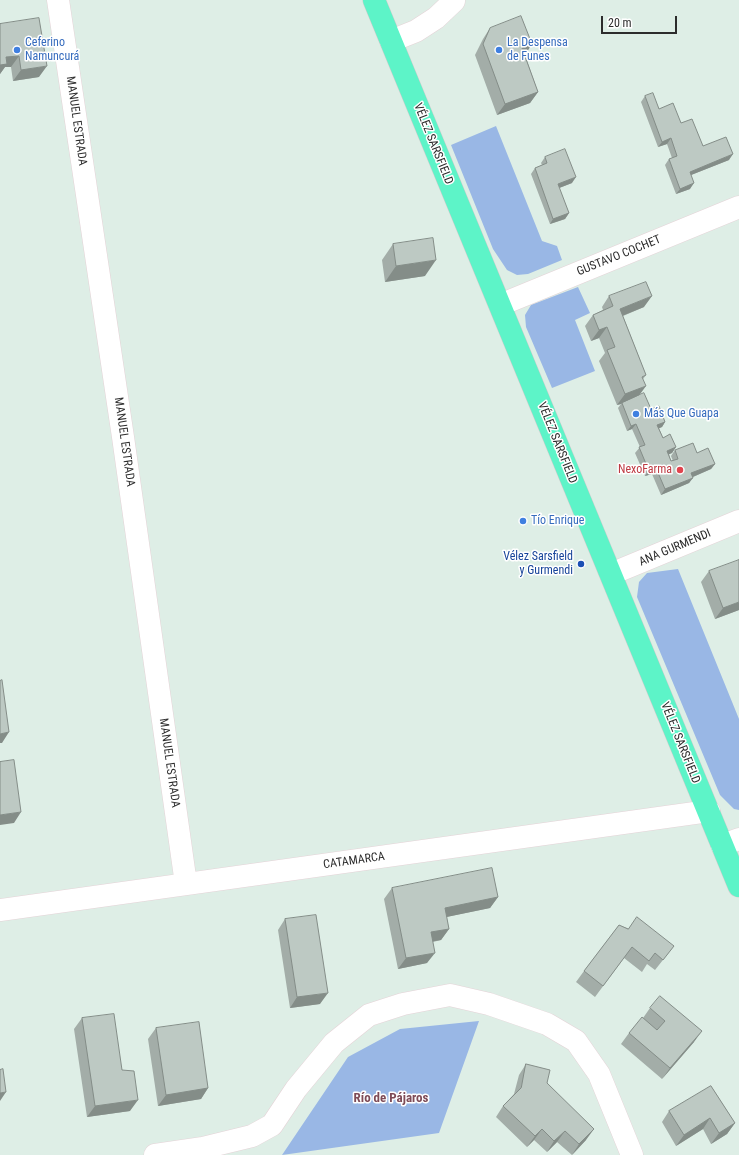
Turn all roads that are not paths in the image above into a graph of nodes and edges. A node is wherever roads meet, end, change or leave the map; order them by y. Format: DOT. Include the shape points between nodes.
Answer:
graph roads {
  1 [pos="58,0"];
  2 [pos="374,0"];
  3 [pos="454,0"];
  4 [pos="391,41"];
  5 [pos="739,207"];
  6 [pos="500,305"];
  7 [pos="739,521"];
  8 [pos="611,574"];
  9 [pos="709,811"];
  10 [pos="731,842"];
  11 [pos="186,884"];
  12 [pos="739,886"];
  13 [pos="0,910"];
  14 [pos="155,1155"];
  15 [pos="632,1155"];
  1 -- 11 [label="street, MANUEL ESTRADA"];
  2 -- 4 [label="main road, VÉLEZ SARSFIELD"];
  3 -- 4 [label="street" via="436,18 416,31"];
  4 -- 6 [label="main road, VÉLEZ SARSFIELD"];
  5 -- 6 [label="street, GUSTAVO COCHET"];
  6 -- 8 [label="main road, VÉLEZ SARSFIELD"];
  7 -- 8 [label="street, ANA GURMENDI"];
  8 -- 9 [label="main road, VÉLEZ SARSFIELD"];
  9 -- 10 [label="main road, VÉLEZ SARSFIELD"];
  9 -- 11 [label="street, CATAMARCA"];
  10 -- 12 [label="main road, VÉLEZ SARSFIELD"];
  11 -- 13 [label="street, CATAMARCA"];
  14 -- 15 [label="street" via="203,1148 252,1136 272,1125 296,1089 334,1043 369,1015 403,1004 450,995 489,1004 547,1024 576,1041 599,1074"];
}
